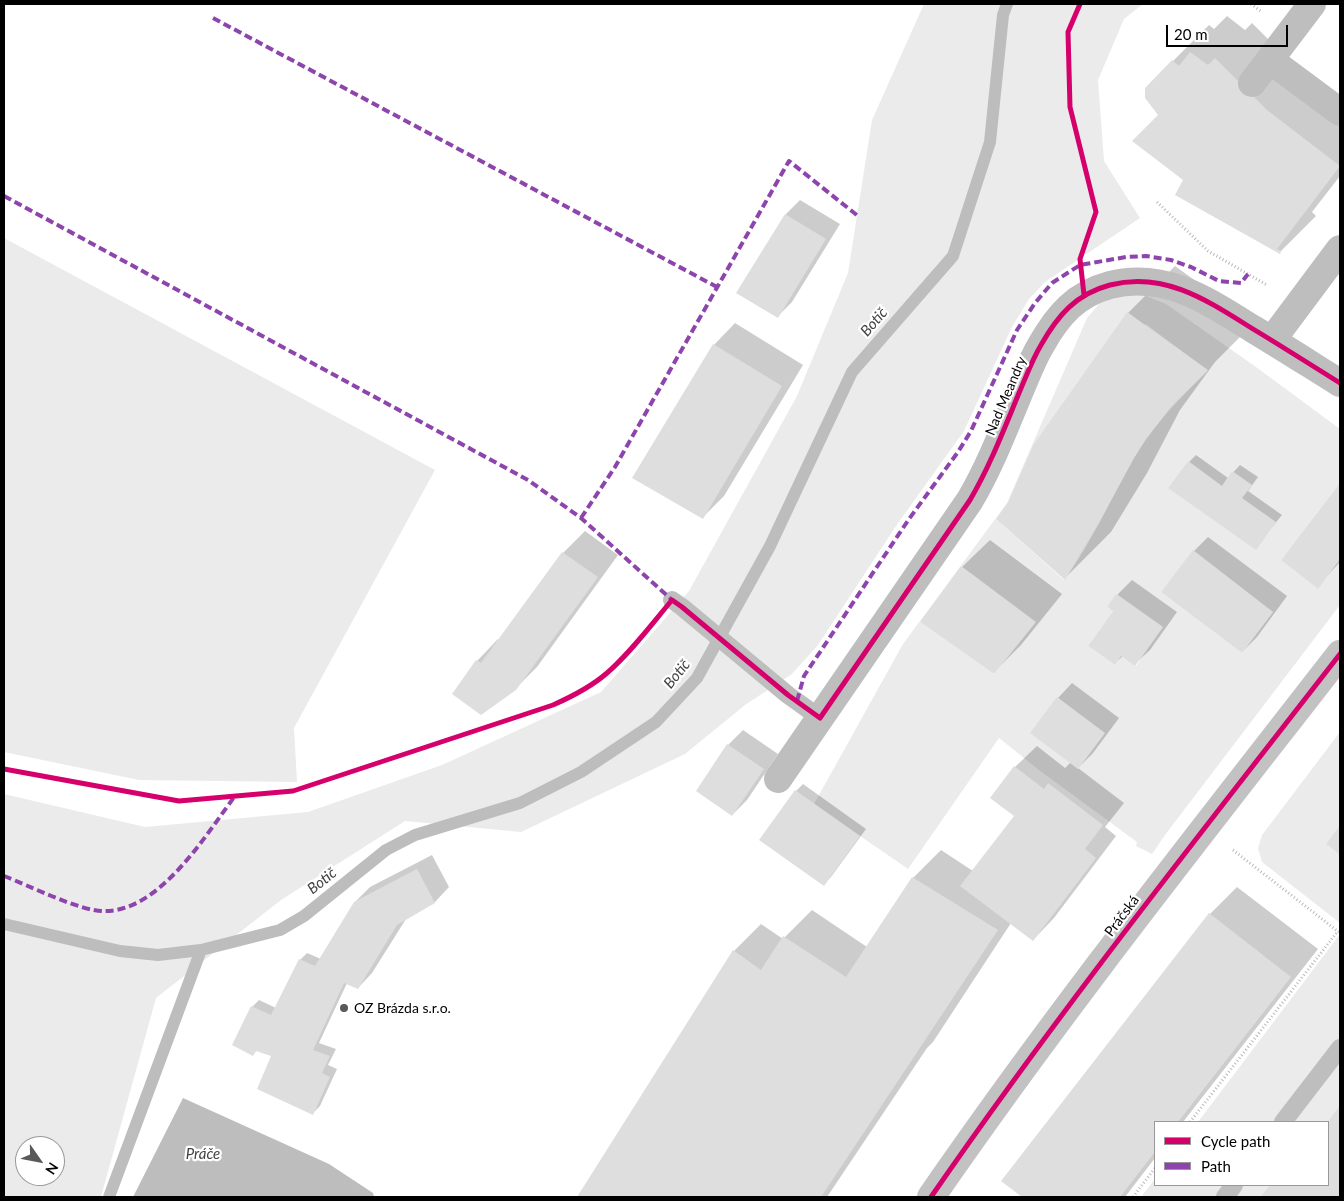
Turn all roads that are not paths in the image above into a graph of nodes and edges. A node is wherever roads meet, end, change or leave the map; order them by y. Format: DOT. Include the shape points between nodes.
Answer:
graph roads {
  1 [pos="1312,4"];
  2 [pos="1270,60"];
  3 [pos="1252,82"];
  4 [pos="1340,112"];
  5 [pos="1340,249"];
  6 [pos="1272,340"];
  7 [pos="1340,383"];
  8 [pos="677,604"];
  9 [pos="1340,654"];
  10 [pos="820,718"];
  11 [pos="778,779"];
  12 [pos="1340,1048"];
  13 [pos="1284,1121"];
  14 [pos="1233,1186"];
  15 [pos="931,1197"];
  16 [pos="1225,1197"];
  1 -- 2 [label="street"];
  2 -- 3 [label="street"];
  2 -- 4 [label="street"];
  5 -- 6 [label="street"];
  6 -- 7 [label="street, Nad Meandry"];
  6 -- 10 [label="street, Nad Meandry" via="1188,292 1148,281 1125,281 1100,288 1084,294 1068,307 1040,345 984,476 970,500"];
  8 -- 10 [label="lane"];
  9 -- 15 [label="street, Práčská" via="1038,1046"];
  10 -- 11 [label="street, Nad Meandry"];
  12 -- 13 [label="lane"];
  14 -- 16 [label="lane"];
}
